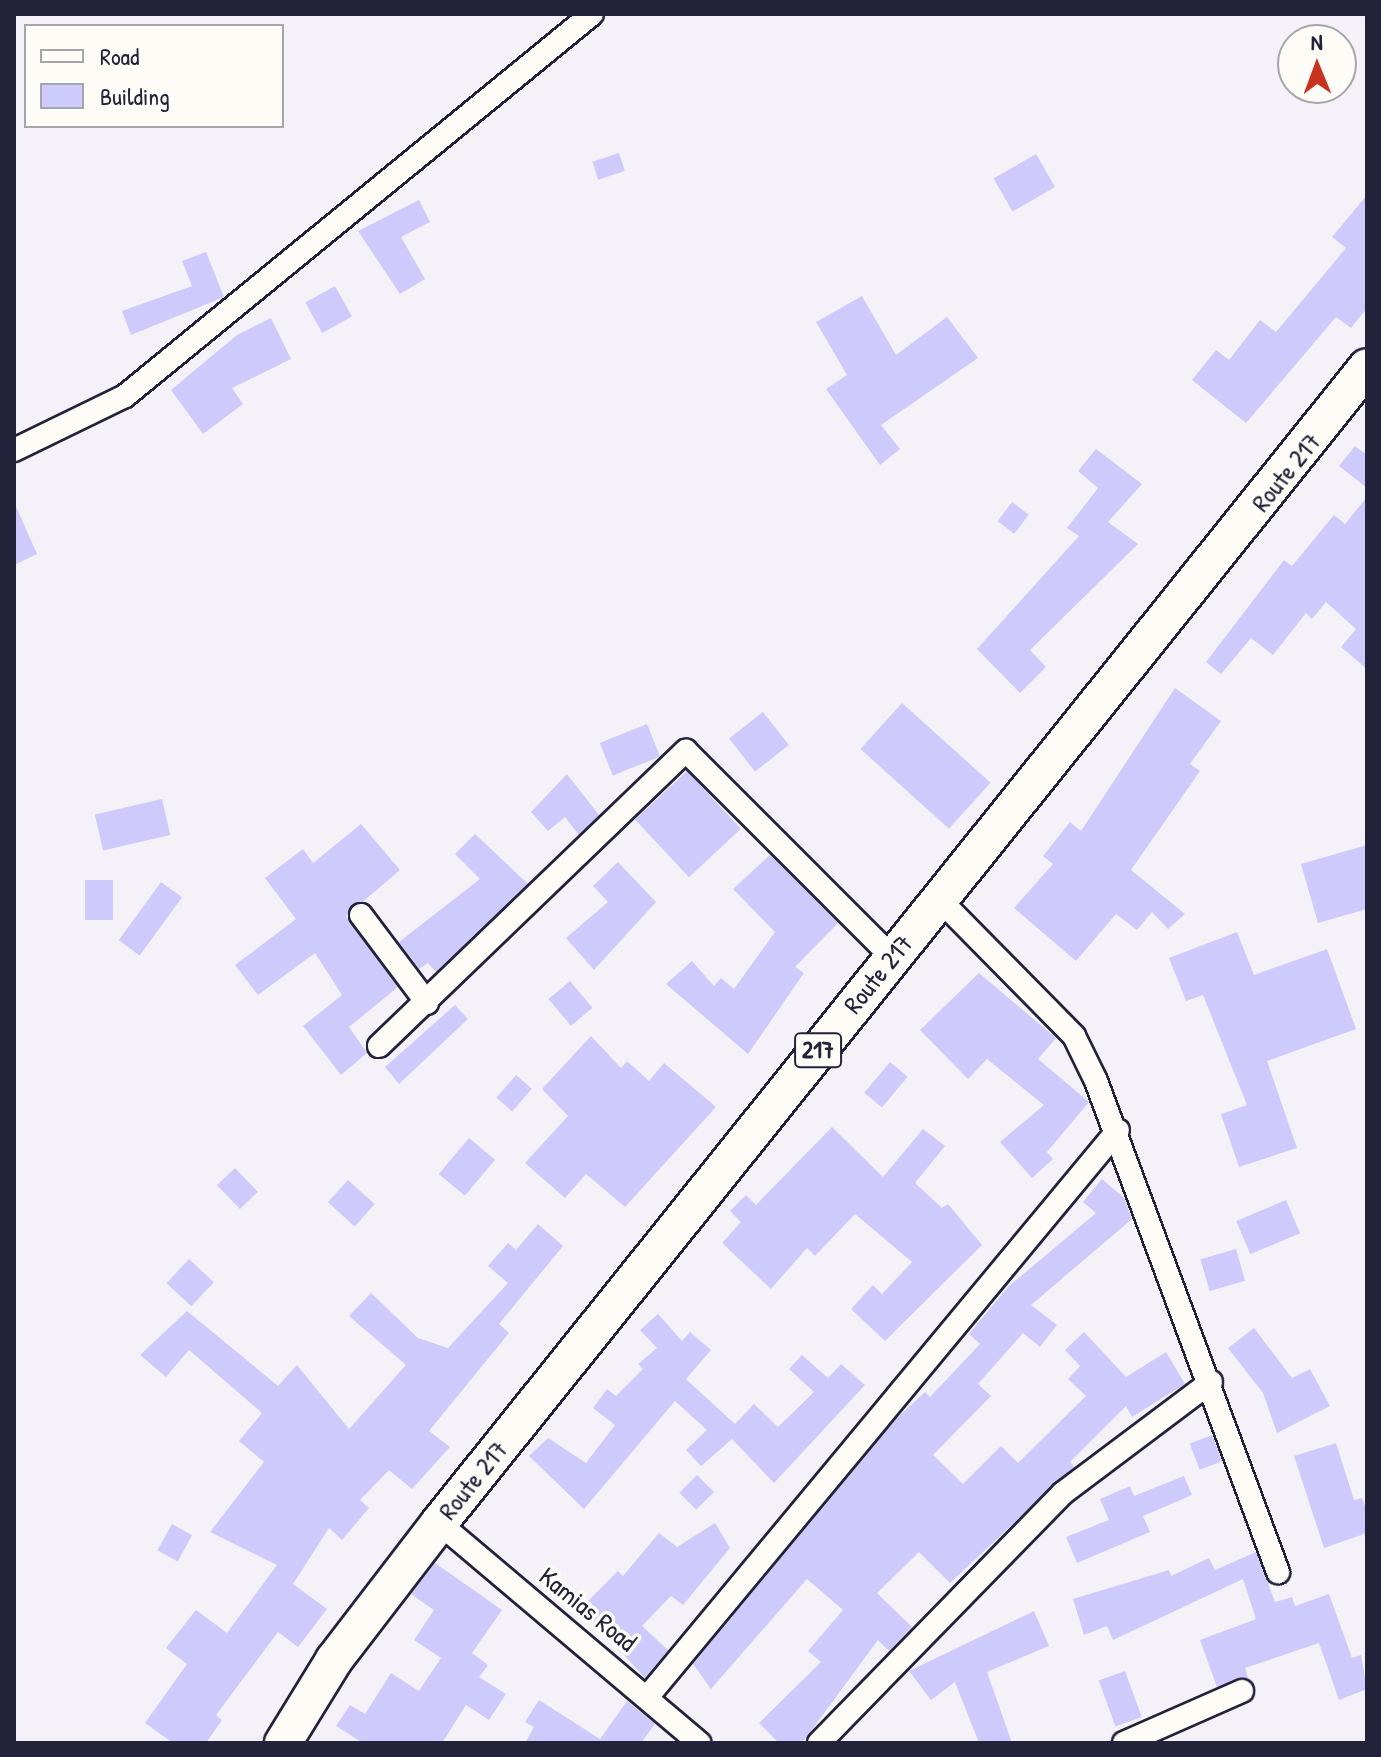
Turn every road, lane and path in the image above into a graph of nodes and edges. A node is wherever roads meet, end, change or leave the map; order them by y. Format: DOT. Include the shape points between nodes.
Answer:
graph roads {
  1 [pos="592,14"];
  2 [pos="1367,367"];
  3 [pos="14,450"];
  4 [pos="940,900"];
  5 [pos="361,915"];
  6 [pos="890,955"];
  7 [pos="427,1003"];
  8 [pos="379,1046"];
  9 [pos="1118,1130"];
  10 [pos="1211,1382"];
  11 [pos="439,1523"];
  12 [pos="1278,1572"];
  13 [pos="1242,1691"];
  14 [pos="649,1695"];
  15 [pos="687,1738"];
  16 [pos="283,1743"];
  17 [pos="819,1743"];
  18 [pos="1124,1743"];
  1 -- 3 [label="street" via="125,396"];
  2 -- 4 [label="main road, Route 217 / 217"];
  4 -- 6 [label="main road, Route 217 / 217"];
  4 -- 9 [label="street" via="1074,1036"];
  5 -- 7 [label="street"];
  6 -- 7 [label="street" via="686,751"];
  6 -- 11 [label="main road, Route 217 / 217" via="696,1211"];
  7 -- 8 [label="street"];
  9 -- 10 [label="street"];
  9 -- 14 [label="street"];
  10 -- 12 [label="street"];
  10 -- 17 [label="street" via="1063,1493"];
  11 -- 14 [label="street, Kamias Road"];
  11 -- 16 [label="main road, Route 217 / 217" via="334,1660"];
  13 -- 18 [label="street"];
  14 -- 15 [label="street, Kamias Road"];
}
